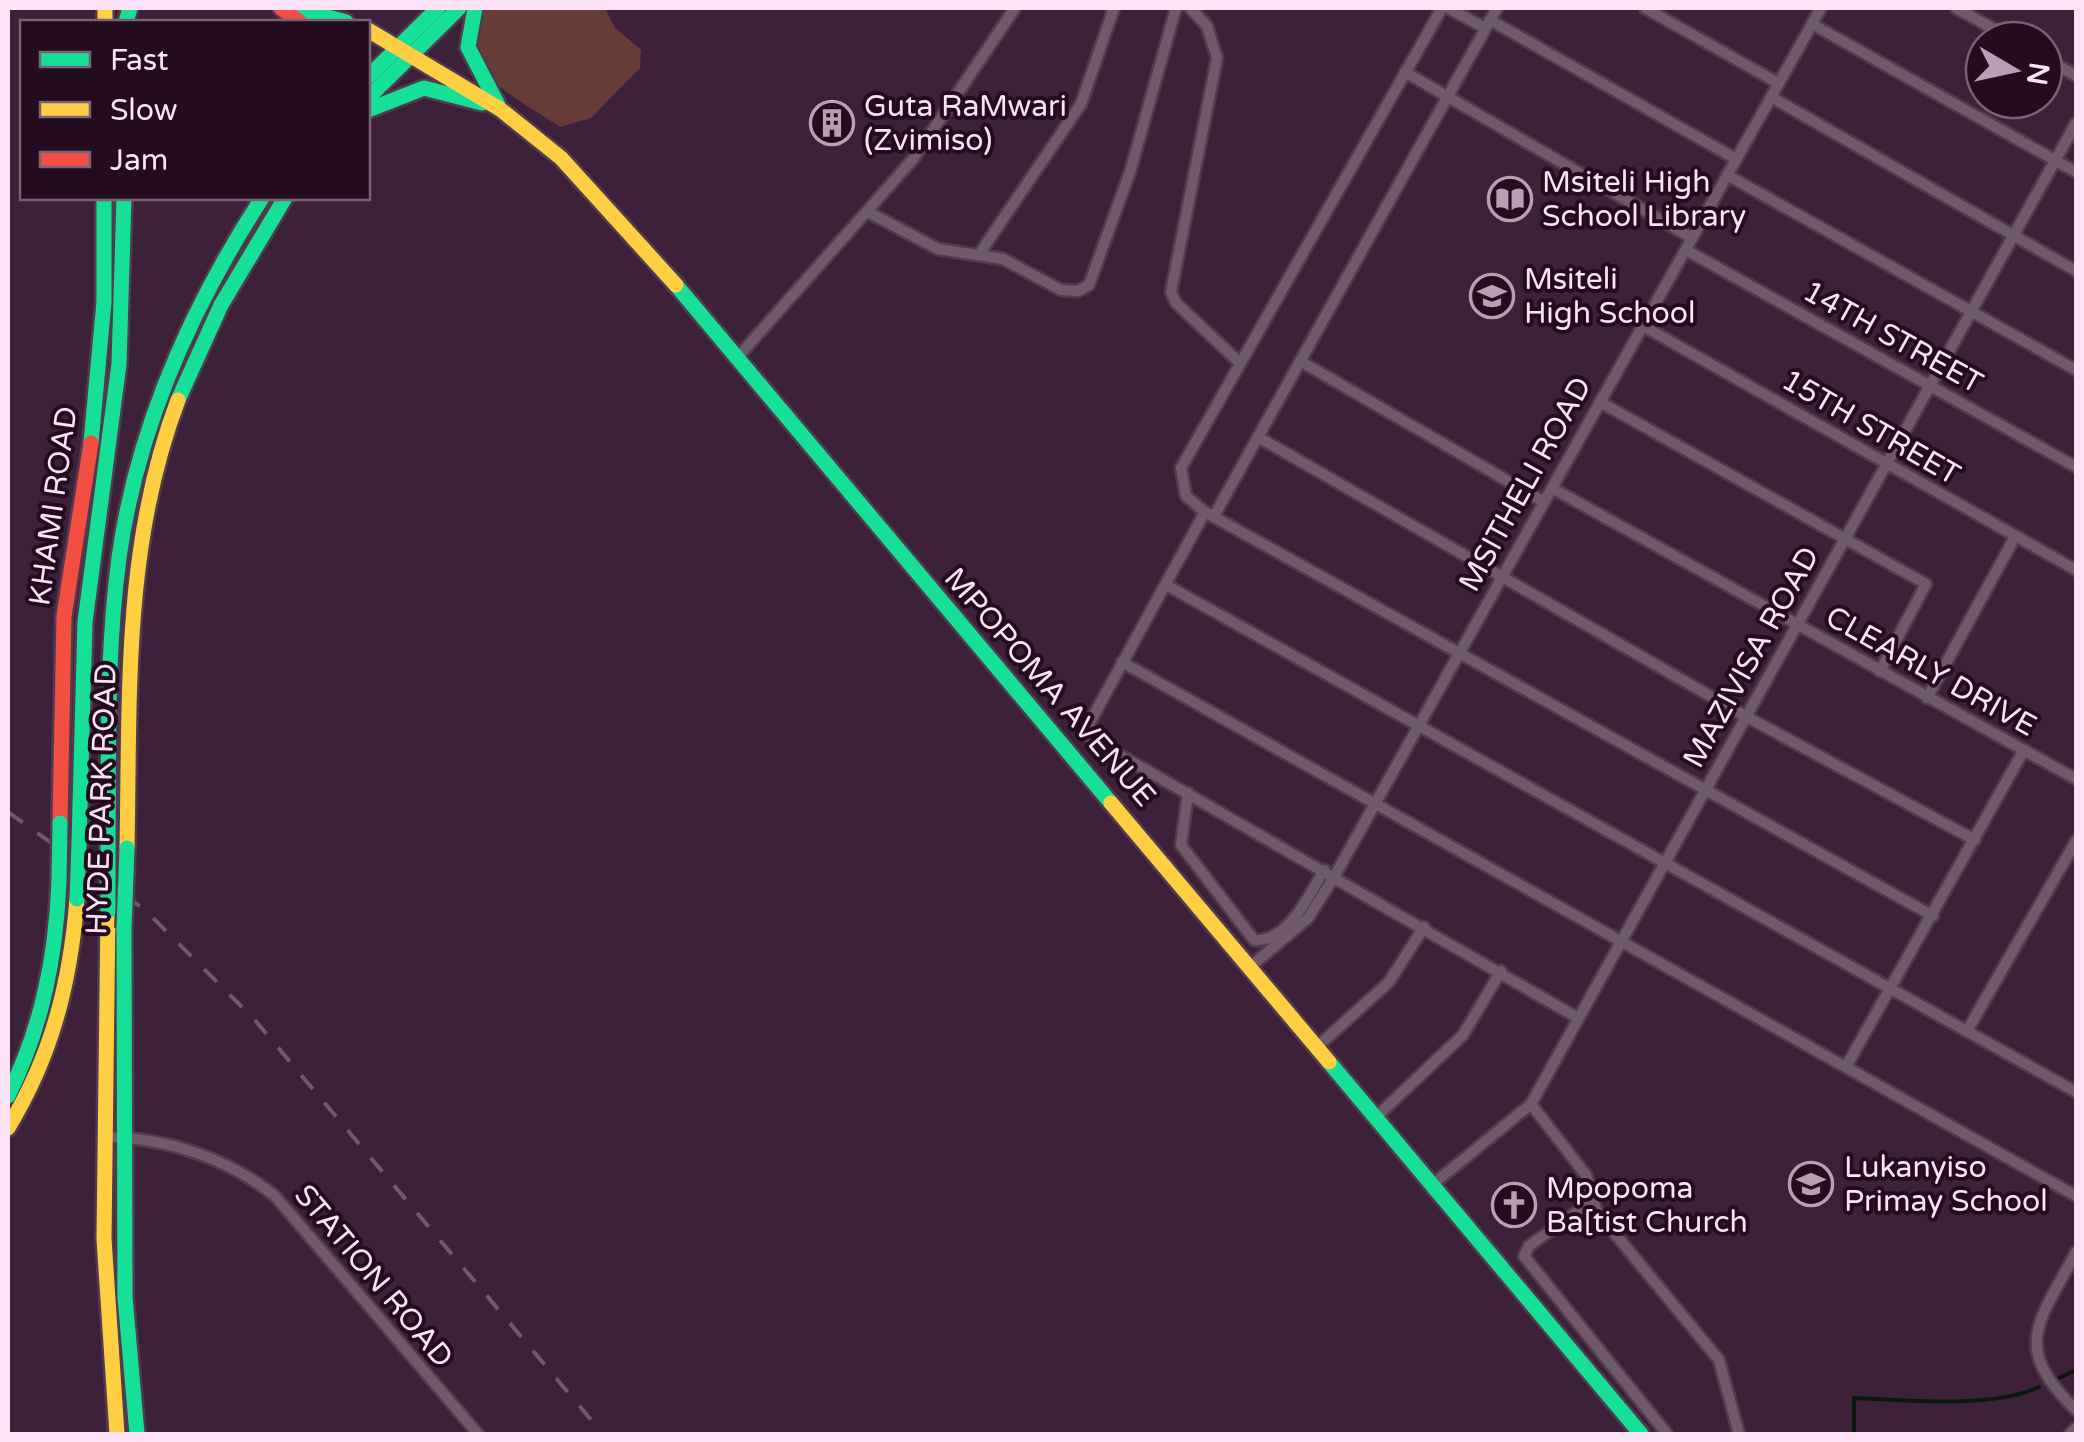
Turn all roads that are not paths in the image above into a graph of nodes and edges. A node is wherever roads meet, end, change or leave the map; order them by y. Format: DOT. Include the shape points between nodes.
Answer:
graph roads {
  1 [pos="295,8"];
  2 [pos="438,8"];
  3 [pos="459,8"];
  4 [pos="475,8"];
  5 [pos="1015,8"];
  6 [pos="1114,8"];
  7 [pos="1176,8"];
  8 [pos="1190,8"];
  9 [pos="1445,8"];
  10 [pos="1497,8"];
  11 [pos="1645,8"];
  12 [pos="1819,8"];
  13 [pos="339,20"];
  14 [pos="1488,24"];
  15 [pos="1812,24"];
  16 [pos="370,31"];
  17 [pos="405,50"];
  18 [pos="1405,72"];
  19 [pos="370,76"];
  20 [pos="1778,84"];
  21 [pos="370,95"];
  22 [pos="1447,97"];
  23 [pos="1771,97"];
  24 [pos="500,108"];
  25 [pos="370,109"];
  26 [pos="2076,123"];
  27 [pos="1736,159"];
  28 [pos="2056,160"];
  29 [pos="2076,172"];
  30 [pos="1728,175"];
  31 [pos="104,200"];
  32 [pos="124,200"];
  33 [pos="261,200"];
  34 [pos="283,200"];
  35 [pos="868,212"];
  36 [pos="2014,236"];
  37 [pos="1692,238"];
  38 [pos="1686,250"];
  39 [pos="980,253"];
  40 [pos="2076,271"];
  41 [pos="1972,311"];
  42 [pos="1643,326"];
  43 [pos="737,358"];
  44 [pos="1300,361"];
  45 [pos="1240,364"];
  46 [pos="2076,370"];
  47 [pos="1930,386"];
  48 [pos="1600,402"];
  49 [pos="1258,438"];
  50 [pos="1887,466"];
  51 [pos="2076,467"];
  52 [pos="1552,488"];
  53 [pos="1544,502"];
  54 [pos="1209,514"];
  55 [pos="2015,537"];
  56 [pos="1845,539"];
  57 [pos="2076,570"];
  58 [pos="1501,578"];
  59 [pos="1168,586"];
  60 [pos="1797,626"];
  61 [pos="1460,652"];
  62 [pos="1122,662"];
  63 [pos="1880,671"];
  64 [pos="1927,698"];
  65 [pos="1747,717"];
  66 [pos="1417,728"];
  67 [pos="2024,750"];
  68 [pos="2076,780"];
  69 [pos="1188,792"];
  70 [pos="1705,792"];
  71 [pos="1374,803"];
  72 [pos="1975,840"];
  73 [pos="2076,841"];
  74 [pos="1664,865"];
  75 [pos="1329,874"];
  76 [pos="1933,916"];
  77 [pos="1424,927"];
  78 [pos="1623,940"];
  79 [pos="1250,967"];
  80 [pos="1501,971"];
  81 [pos="1892,992"];
  82 [pos="1578,1018"];
  83 [pos="1967,1030"];
  84 [pos="1317,1047"];
  85 [pos="1847,1066"];
  86 [pos="2076,1092"];
  87 [pos="8,1096"];
  88 [pos="1531,1104"];
  89 [pos="1374,1118"];
  90 [pos="8,1128"];
  91 [pos="106,1138"];
  92 [pos="124,1138"];
  93 [pos="1432,1185"];
  94 [pos="2076,1196"];
  95 [pos="1592,1201"];
  96 [pos="2076,1252"];
  97 [pos="2076,1410"];
  98 [pos="2076,1428"];
  99 [pos="117,1434"];
  100 [pos="137,1434"];
  101 [pos="478,1434"];
  102 [pos="1641,1434"];
  103 [pos="1667,1434"];
  104 [pos="1739,1434"];
  105 [pos="2070,1434"];
  1 -- 13 [label="street"];
  2 -- 17 [label="street"];
  3 -- 17 [label="street"];
  4 -- 24 [label="street" via="464,41"];
  5 -- 35 [label="street" via="914,158"];
  6 -- 39 [label="street" via="1081,104"];
  7 -- 39 [label="street" via="1130,172 1089,285 1061,290 1004,258"];
  8 -- 45 [label="street" via="1207,26 1217,58 1171,292"];
  9 -- 14 [label="street"];
  9 -- 18 [label="street"];
  10 -- 14 [label="street"];
  11 -- 20 [label="street"];
  12 -- 15 [label="street, MSITHELI ROAD"];
  14 -- 22 [label="street"];
  14 -- 27 [label="street"];
  15 -- 20 [label="street, MSITHELI ROAD"];
  15 -- 28 [label="street"];
  16 -- 17 [label="street, MPOPOMA AVENUE"];
  17 -- 19 [label="street"];
  17 -- 21 [label="street"];
  17 -- 24 [label="street, MPOPOMA AVENUE"];
  18 -- 22 [label="street"];
  18 -- 45 [label="street"];
  20 -- 23 [label="street, MSITHELI ROAD"];
  22 -- 37 [label="street"];
  22 -- 44 [label="street"];
  23 -- 27 [label="street, MSITHELI ROAD"];
  23 -- 36 [label="street"];
  24 -- 25 [label="street" via="425,85"];
  24 -- 43 [label="street, MPOPOMA AVENUE" via="560,158"];
  26 -- 28 [label="street, MAZIVISA ROAD"];
  27 -- 30 [label="street, MSITHELI ROAD"];
  28 -- 29 [label="street"];
  28 -- 36 [label="street, MAZIVISA ROAD"];
  30 -- 37 [label="street, MSITHELI ROAD"];
  30 -- 41 [label="street"];
  31 -- 87 [label="street, KHAMI ROAD, bridge" via="96,405 64,616 53,981"];
  32 -- 90 [label="street, bridge" via="119,364 85,622 70,986 62,1022"];
  33 -- 91 [label="street, HYDE PARK ROAD, bridge" via="199,304 150,423 114,608"];
  34 -- 92 [label="street, HYDE PARK ROAD, bridge" via="214,316 146,503 133,610"];
  35 -- 39 [label="street" via="938,249"];
  35 -- 43 [label="street"];
  36 -- 40 [label="street"];
  36 -- 41 [label="street, MAZIVISA ROAD"];
  37 -- 38 [label="street, MSITHELI ROAD"];
  38 -- 42 [label="street, MSITHELI ROAD"];
  38 -- 47 [label="street, 14TH STREET"];
  41 -- 46 [label="street"];
  41 -- 47 [label="street, MAZIVISA ROAD"];
  42 -- 48 [label="street, MSITHELI ROAD"];
  42 -- 50 [label="street, 15TH STREET"];
  43 -- 79 [label="street, MPOPOMA AVENUE"];
  44 -- 49 [label="street"];
  44 -- 53 [label="street"];
  45 -- 54 [label="street" via="1181,468 1186,496"];
  47 -- 50 [label="street, MAZIVISA ROAD"];
  47 -- 51 [label="street, 14TH STREET"];
  48 -- 52 [label="street, MSITHELI ROAD"];
  48 -- 56 [label="street"];
  49 -- 54 [label="street"];
  49 -- 58 [label="street"];
  50 -- 55 [label="street, 15TH STREET"];
  50 -- 56 [label="street, MAZIVISA ROAD"];
  52 -- 53 [label="street, MSITHELI ROAD"];
  52 -- 60 [label="street, CLEARLY DRIVE"];
  53 -- 58 [label="street, MSITHELI ROAD"];
  54 -- 59 [label="street"];
  54 -- 61 [label="street"];
  55 -- 57 [label="street, 15TH STREET"];
  55 -- 64 [label="street"];
  56 -- 60 [label="street, MAZIVISA ROAD"];
  56 -- 63 [label="street" via="1926,584"];
  58 -- 61 [label="street, MSITHELI ROAD"];
  58 -- 65 [label="street"];
  59 -- 62 [label="street"];
  59 -- 66 [label="street"];
  60 -- 63 [label="street, CLEARLY DRIVE"];
  60 -- 65 [label="street, MAZIVISA ROAD"];
  61 -- 66 [label="street, MSITHELI ROAD"];
  61 -- 70 [label="street"];
  62 -- 69 [label="street" via="1089,724 1092,739"];
  62 -- 71 [label="street"];
  63 -- 64 [label="street, CLEARLY DRIVE"];
  64 -- 67 [label="street, CLEARLY DRIVE"];
  65 -- 70 [label="street, MAZIVISA ROAD"];
  65 -- 72 [label="street"];
  66 -- 71 [label="street, MSITHELI ROAD"];
  66 -- 74 [label="street"];
  67 -- 68 [label="street, CLEARLY DRIVE"];
  67 -- 72 [label="street"];
  69 -- 75 [label="street"];
  69 -- 75 [label="street" via="1181,845 1254,940 1267,940 1296,916"];
  70 -- 74 [label="street, MAZIVISA ROAD"];
  70 -- 76 [label="street"];
  71 -- 75 [label="street, MSITHELI ROAD"];
  71 -- 78 [label="street"];
  72 -- 76 [label="street"];
  73 -- 83 [label="street"];
  74 -- 78 [label="street, MAZIVISA ROAD"];
  74 -- 81 [label="street"];
  75 -- 77 [label="street"];
  75 -- 79 [label="street, MSITHELI ROAD" via="1308,918"];
  76 -- 81 [label="street"];
  77 -- 80 [label="street"];
  77 -- 84 [label="street" via="1389,982"];
  78 -- 82 [label="street, MAZIVISA ROAD"];
  78 -- 85 [label="street"];
  79 -- 84 [label="street, MPOPOMA AVENUE"];
  80 -- 82 [label="street"];
  80 -- 89 [label="street" via="1462,1035"];
  81 -- 83 [label="street"];
  81 -- 85 [label="street"];
  82 -- 88 [label="street, MAZIVISA ROAD"];
  83 -- 86 [label="street"];
  84 -- 89 [label="street, MPOPOMA AVENUE"];
  85 -- 94 [label="street"];
  88 -- 93 [label="street, MAZIVISA ROAD"];
  88 -- 95 [label="street" via="1586,1175"];
  89 -- 93 [label="street, MPOPOMA AVENUE"];
  91 -- 92 [label="street, STATION ROAD"];
  91 -- 99 [label="street, HYDE PARK ROAD" via="108,1338"];
  92 -- 100 [label="street, HYDE PARK ROAD" via="124,1296"];
  92 -- 101 [label="street, STATION ROAD" via="216,1159 276,1196"];
  93 -- 102 [label="street, MPOPOMA AVENUE"];
  95 -- 103 [label="street" via="1524,1256"];
  95 -- 104 [label="street" via="1719,1360"];
  96 -- 97 [label="street" via="2034,1344 2042,1374"];
  98 -- 105 [label="street"];
}
